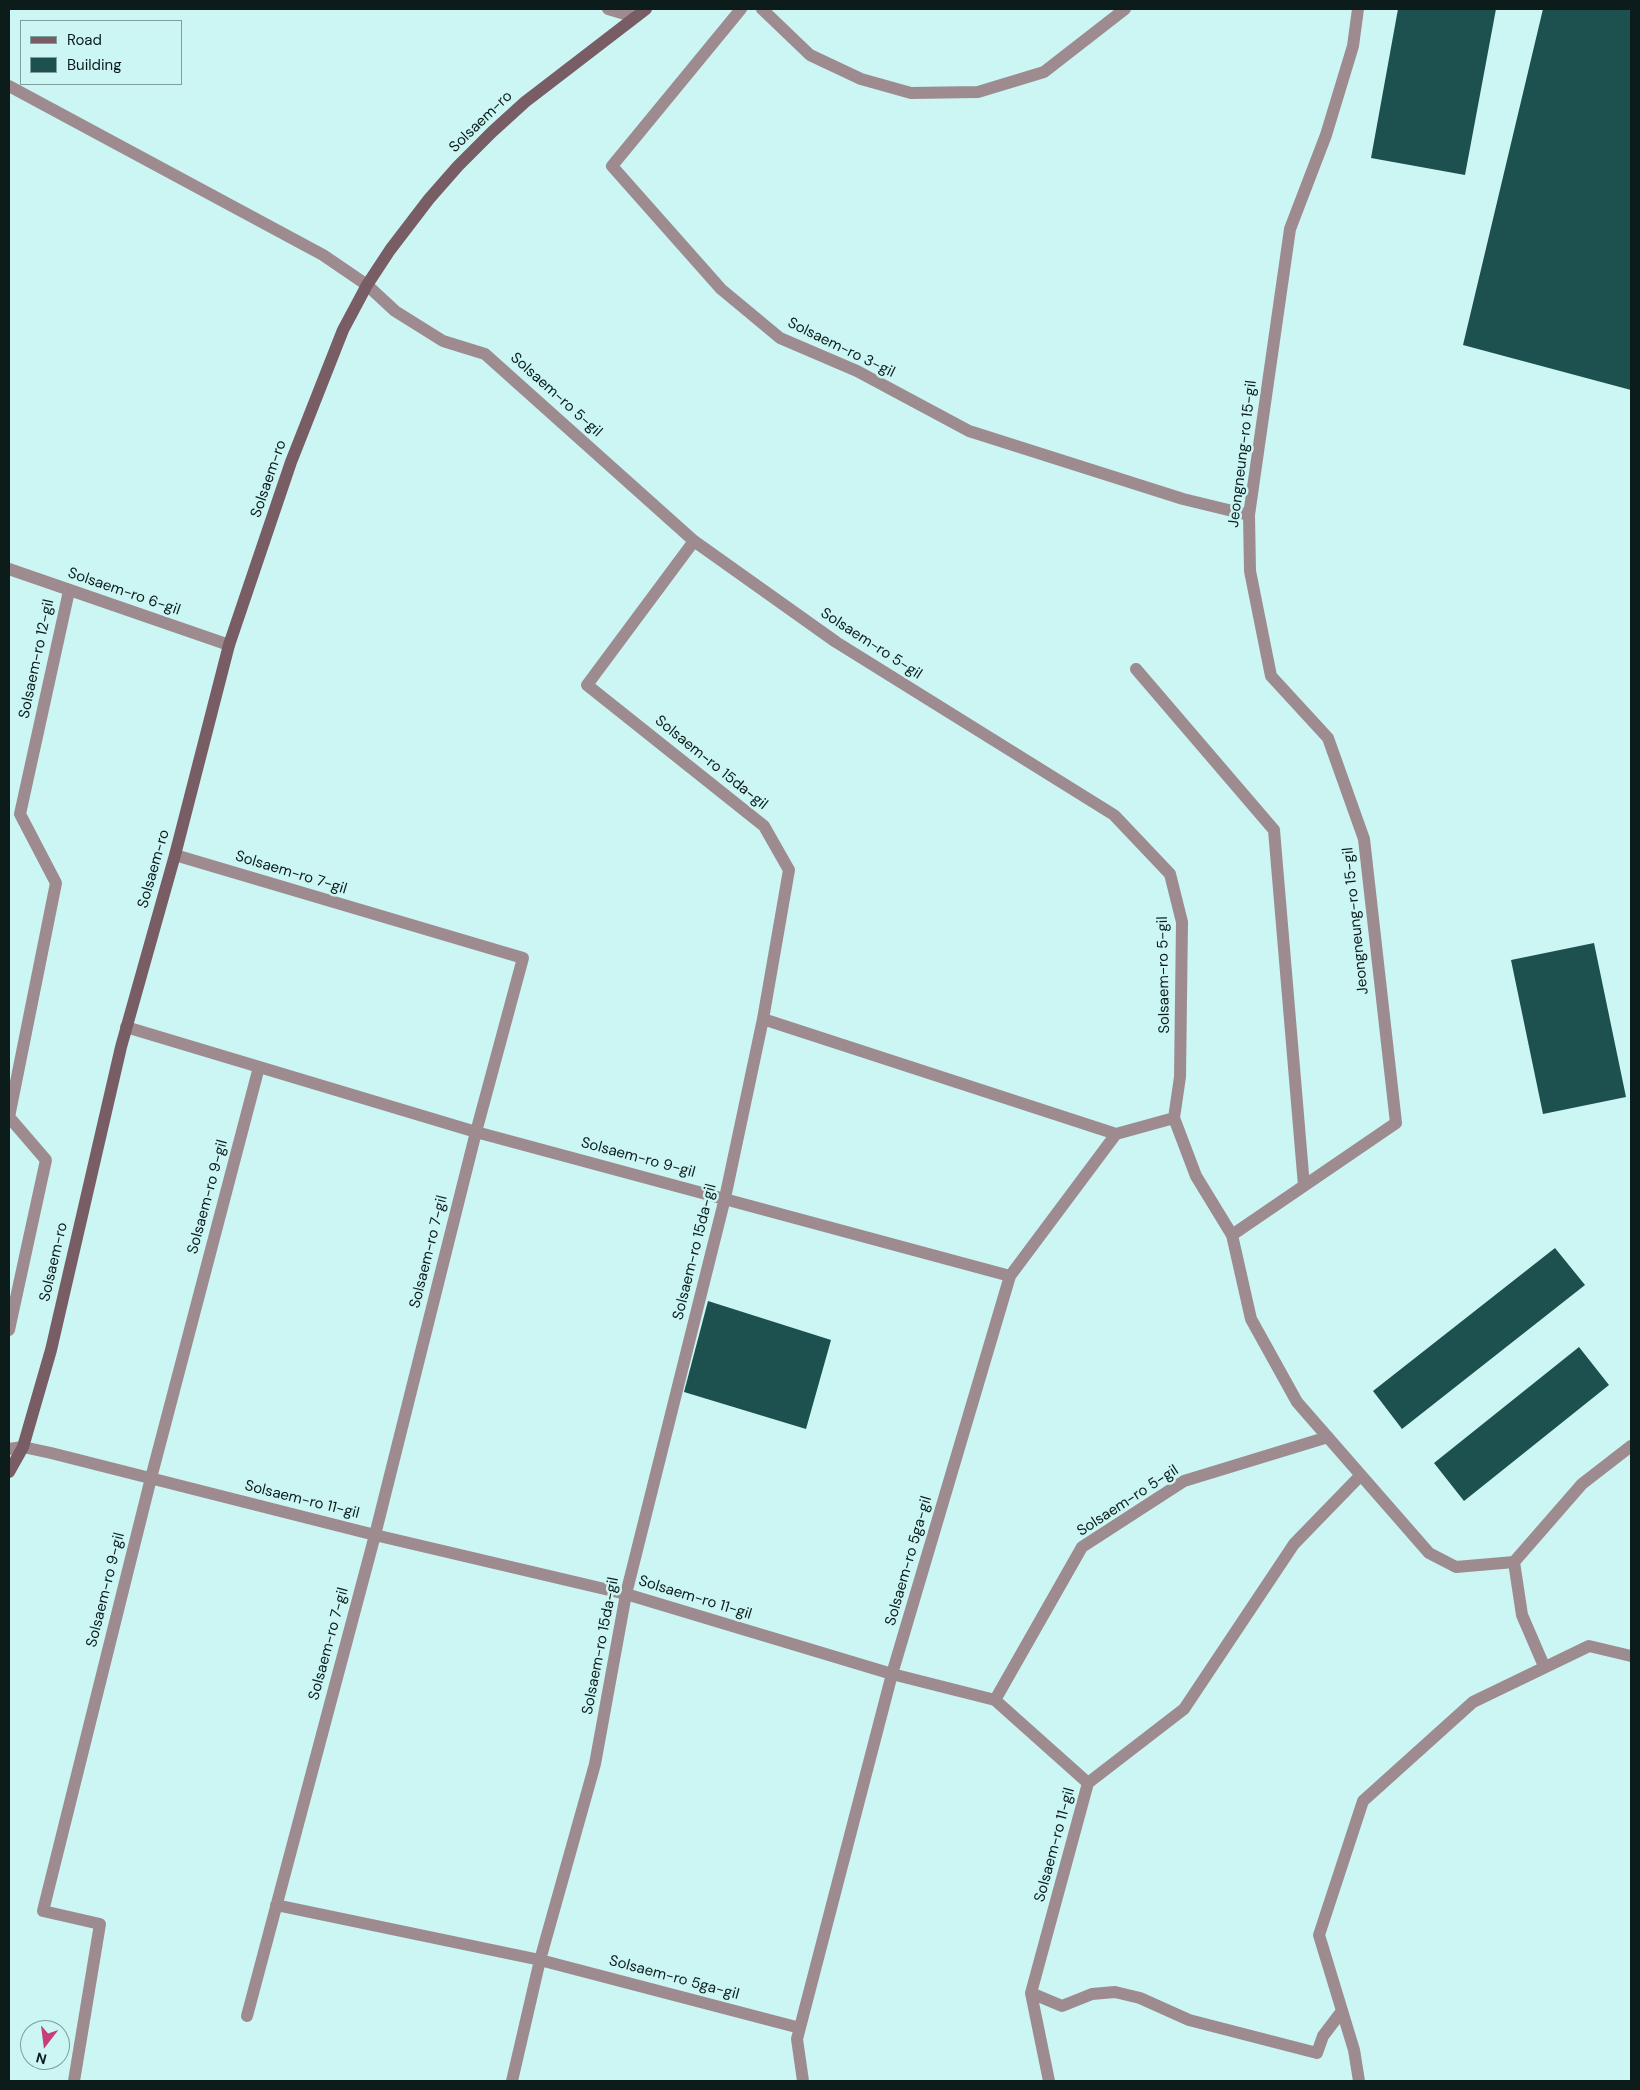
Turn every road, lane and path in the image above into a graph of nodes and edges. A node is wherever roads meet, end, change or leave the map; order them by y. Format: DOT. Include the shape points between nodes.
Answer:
graph roads {
  1 [pos="608,9"];
  2 [pos="646,9"];
  3 [pos="741,9"];
  4 [pos="762,9"];
  5 [pos="1125,9"];
  6 [pos="1358,9"];
  7 [pos="635,17"];
  8 [pos="9,86"];
  9 [pos="367,285"];
  10 [pos="1249,515"];
  11 [pos="694,541"];
  12 [pos="9,569"];
  13 [pos="69,591"];
  14 [pos="230,645"];
  15 [pos="1136,669"];
  16 [pos="175,855"];
  17 [pos="763,1019"];
  18 [pos="126,1027"];
  19 [pos="258,1067"];
  20 [pos="1174,1118"];
  21 [pos="476,1132"];
  22 [pos="1116,1134"];
  23 [pos="1304,1186"];
  24 [pos="726,1198"];
  25 [pos="1232,1235"];
  26 [pos="1010,1276"];
  27 [pos="9,1330"];
  28 [pos="1328,1437"];
  29 [pos="1631,1446"];
  30 [pos="22,1447"];
  31 [pos="9,1450"];
  32 [pos="9,1472"];
  33 [pos="1361,1475"];
  34 [pos="151,1478"];
  35 [pos="375,1536"];
  36 [pos="1514,1562"];
  37 [pos="626,1594"];
  38 [pos="1631,1656"];
  39 [pos="1544,1666"];
  40 [pos="892,1674"];
  41 [pos="995,1700"];
  42 [pos="1088,1783"];
  43 [pos="276,1905"];
  44 [pos="540,1960"];
  45 [pos="1031,1993"];
  46 [pos="1342,2011"];
  47 [pos="247,2016"];
  48 [pos="800,2028"];
  49 [pos="74,2081"];
  50 [pos="512,2081"];
  51 [pos="803,2081"];
  52 [pos="1049,2081"];
  53 [pos="1359,2081"];
  1 -- 7 [label="street"];
  2 -- 7 [label="main road, Solsaem-ro"];
  3 -- 10 [label="street, Solsaem-ro 3-gil" via="612,166 721,289 780,338 858,371 969,431 1183,499"];
  4 -- 5 [label="street" via="810,55 861,79 910,93 978,92 1044,72"];
  6 -- 10 [label="street, Jeongneung-ro 15-gil" via="1353,46 1329,126 1290,229"];
  7 -- 9 [label="main road, Solsaem-ro" via="525,102 492,132 429,199"];
  8 -- 9 [label="street" via="323,255"];
  9 -- 11 [label="street, Solsaem-ro 5-gil" via="395,311 443,341 485,354"];
  9 -- 14 [label="main road, Solsaem-ro" via="343,330 291,462"];
  10 -- 23 [label="street, Jeongneung-ro 15-gil" via="1250,571 1271,676 1328,738 1364,839 1396,1123"];
  11 -- 17 [label="street, Solsaem-ro 15da-gil" via="587,685 764,826 789,870"];
  11 -- 20 [label="street, Solsaem-ro 5-gil" via="836,642 1114,815 1170,874 1182,922 1180,1076"];
  12 -- 13 [label="street, Solsaem-ro 6-gil"];
  13 -- 14 [label="street, Solsaem-ro 6-gil"];
  13 -- 27 [label="street, Solsaem-ro 12-gil" via="20,814 56,883 9,1117 46,1160"];
  14 -- 16 [label="main road, Solsaem-ro"];
  15 -- 23 [label="street" via="1274,830"];
  16 -- 18 [label="main road, Solsaem-ro"];
  16 -- 21 [label="street, Solsaem-ro 7-gil" via="523,958"];
  17 -- 22 [label="street"];
  17 -- 24 [label="street, Solsaem-ro 15da-gil"];
  18 -- 19 [label="street, Solsaem-ro 9-gil"];
  18 -- 30 [label="main road, Solsaem-ro" via="51,1350"];
  19 -- 21 [label="street, Solsaem-ro 9-gil"];
  19 -- 34 [label="street, Solsaem-ro 9-gil"];
  20 -- 22 [label="street"];
  20 -- 25 [label="street, Solsaem-ro 5-gil" via="1196,1176"];
  21 -- 24 [label="street, Solsaem-ro 9-gil"];
  21 -- 35 [label="street, Solsaem-ro 7-gil"];
  22 -- 26 [label="street, Solsaem-ro 5ga-gil"];
  23 -- 25 [label="street"];
  24 -- 26 [label="street, Solsaem-ro 9-gil"];
  24 -- 37 [label="street, Solsaem-ro 15da-gil"];
  25 -- 28 [label="street, Solsaem-ro 5-gil" via="1251,1319 1297,1402"];
  26 -- 40 [label="street, Solsaem-ro 5ga-gil"];
  28 -- 33 [label="street, Solsaem-ro 5-gil"];
  28 -- 41 [label="street, Solsaem-ro 5-gil" via="1184,1481 1082,1547"];
  29 -- 36 [label="street" via="1582,1484"];
  30 -- 31 [label="street"];
  30 -- 32 [label="main road, Solsaem-ro"];
  30 -- 34 [label="street, Solsaem-ro 11-gil"];
  33 -- 36 [label="street, Solsaem-ro 5-gil" via="1429,1553 1456,1567"];
  33 -- 42 [label="street" via="1294,1544 1184,1710"];
  34 -- 35 [label="street, Solsaem-ro 11-gil"];
  34 -- 49 [label="street, Solsaem-ro 9-gil" via="43,1911 100,1924"];
  35 -- 37 [label="street, Solsaem-ro 11-gil"];
  35 -- 43 [label="street, Solsaem-ro 7-gil"];
  36 -- 39 [label="street" via="1522,1615"];
  37 -- 40 [label="street, Solsaem-ro 11-gil"];
  37 -- 44 [label="street, Solsaem-ro 15da-gil" via="595,1764"];
  38 -- 39 [label="street" via="1589,1646"];
  39 -- 46 [label="street" via="1473,1702 1363,1801 1319,1935"];
  40 -- 41 [label="street, Solsaem-ro 11-gil"];
  40 -- 48 [label="street, Solsaem-ro 5ga-gil"];
  41 -- 42 [label="street, Solsaem-ro 11-gil"];
  42 -- 45 [label="street, Solsaem-ro 11-gil"];
  43 -- 44 [label="street"];
  43 -- 47 [label="street, Solsaem-ro 7-gil"];
  44 -- 48 [label="street, Solsaem-ro 5ga-gil"];
  44 -- 50 [label="street, Solsaem-ro 15da-gil"];
  45 -- 46 [label="street" via="1062,2006 1092,1994 1115,1992 1140,1998 1189,2020 1317,2053 1323,2036"];
  45 -- 52 [label="street, Solsaem-ro 11-gil"];
  46 -- 53 [label="street"];
  48 -- 51 [label="street, Solsaem-ro 5ga-gil" via="797,2039"];
}
